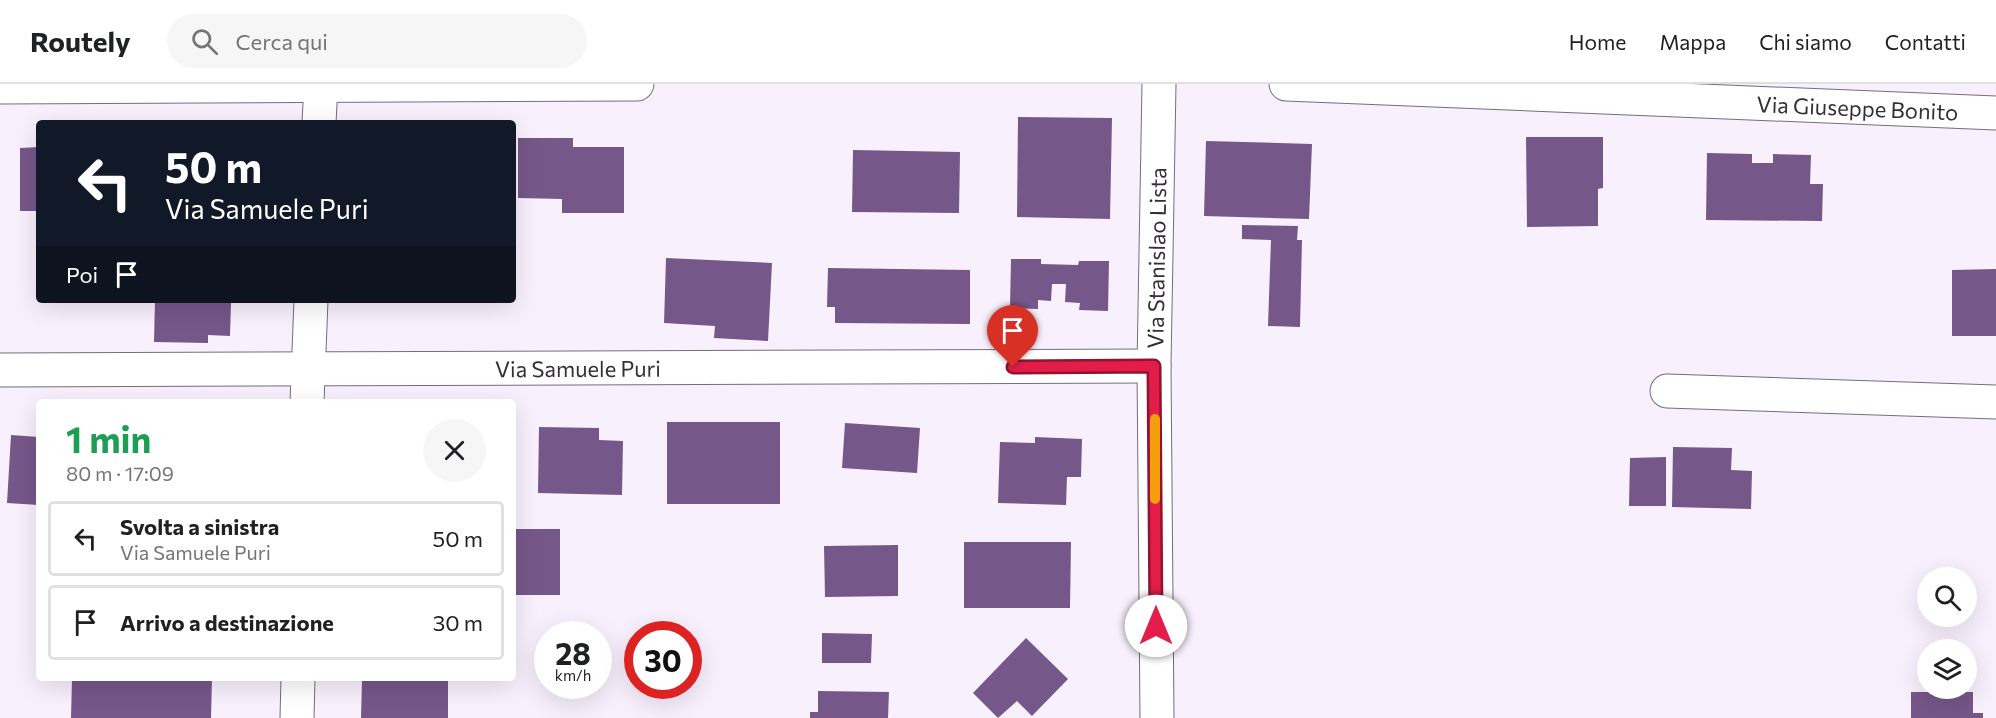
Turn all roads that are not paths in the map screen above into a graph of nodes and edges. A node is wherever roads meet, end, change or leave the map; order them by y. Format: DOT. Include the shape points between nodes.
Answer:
graph roads {
  1 [pos="637,84"];
  2 [pos="1159,84"];
  3 [pos="1286,84"];
  4 [pos="320,86"];
  5 [pos="0,87"];
  6 [pos="1996,113"];
  7 [pos="319,120"];
  8 [pos="311,303"];
  9 [pos="1154,366"];
  10 [pos="0,370"];
  11 [pos="307,386"];
  12 [pos="1667,391"];
  13 [pos="1996,402"];
  14 [pos="298,681"];
  15 [pos="297,718"];
  16 [pos="1157,718"];
  1 -- 4 [label="street"];
  2 -- 9 [label="street, Via Stanislao Lista"];
  3 -- 6 [label="street, Via Giuseppe Bonito"];
  4 -- 5 [label="street"];
  4 -- 7 [label="street"];
  8 -- 11 [label="street"];
  9 -- 11 [label="street, Via Samuele Puri"];
  9 -- 16 [label="street, Via Stanislao Lista"];
  10 -- 11 [label="street, Via Samuele Puri"];
  12 -- 13 [label="street"];
  14 -- 15 [label="street"];
}
